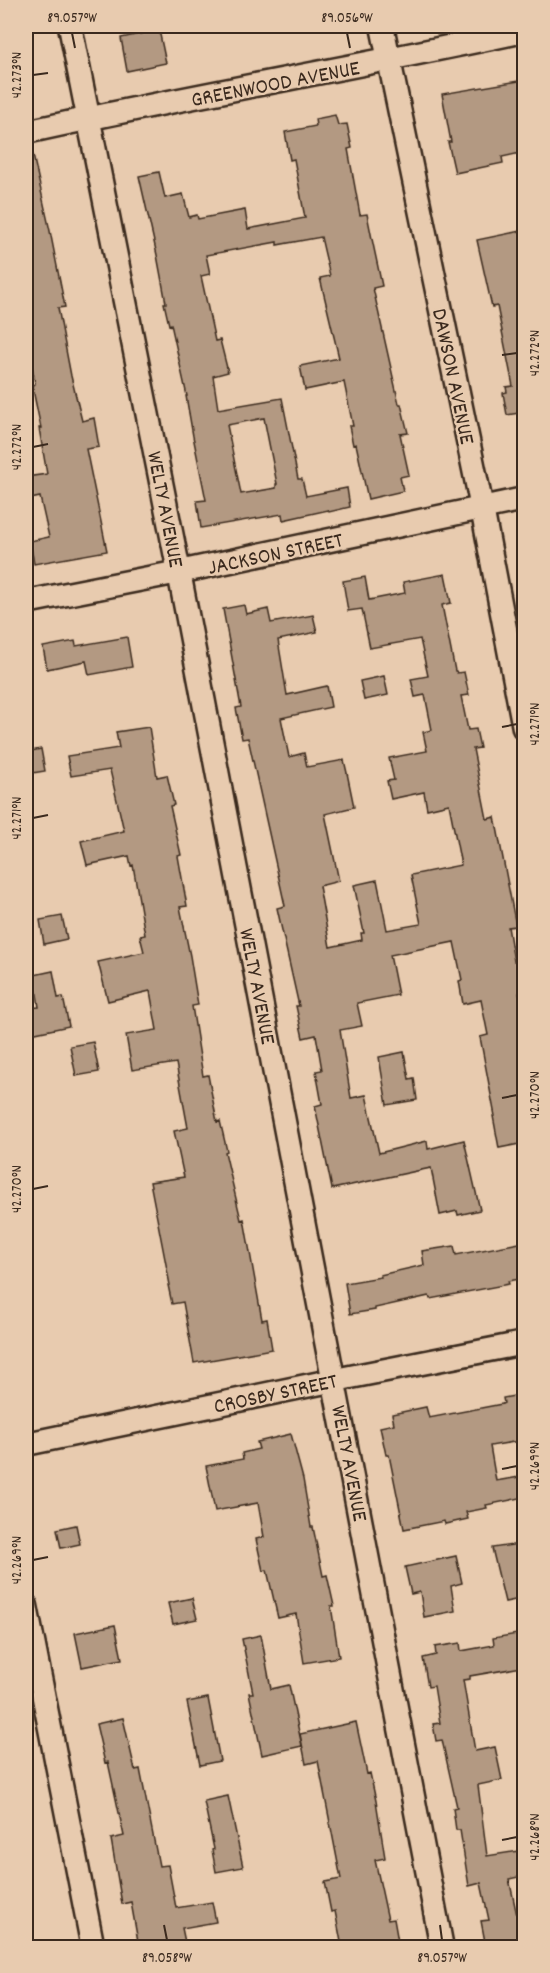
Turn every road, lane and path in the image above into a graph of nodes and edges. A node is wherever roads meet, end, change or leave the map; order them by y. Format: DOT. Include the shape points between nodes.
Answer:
graph roads {
  1 [pos="70,26"];
  2 [pos="382,26"];
  3 [pos="525,31"];
  4 [pos="389,60"];
  5 [pos="89,118"];
  6 [pos="26,132"];
  7 [pos="525,499"];
  8 [pos="482,508"];
  9 [pos="179,572"];
  10 [pos="26,603"];
  11 [pos="525,728"];
  12 [pos="525,1343"];
  13 [pos="335,1380"];
  14 [pos="26,1444"];
  15 [pos="26,1606"];
  16 [pos="93,1947"];
  17 [pos="442,1947"];
  1 -- 5 [label="street, WELTY AVENUE"];
  2 -- 4 [label="street, DAWSON AVENUE"];
  3 -- 4 [label="street, GREENWOOD AVENUE"];
  4 -- 5 [label="street, GREENWOOD AVENUE"];
  4 -- 8 [label="street, DAWSON AVENUE"];
  5 -- 6 [label="street, GREENWOOD AVENUE"];
  5 -- 9 [label="street, WELTY AVENUE"];
  7 -- 8 [label="street, JACKSON STREET"];
  8 -- 9 [label="street, JACKSON STREET"];
  8 -- 11 [label="street, DAWSON AVENUE"];
  9 -- 10 [label="street, JACKSON STREET"];
  9 -- 13 [label="street, WELTY AVENUE"];
  12 -- 13 [label="street, CROSBY STREET"];
  13 -- 14 [label="street, CROSBY STREET"];
  13 -- 17 [label="street, WELTY AVENUE"];
  15 -- 16 [label="street"];
}
